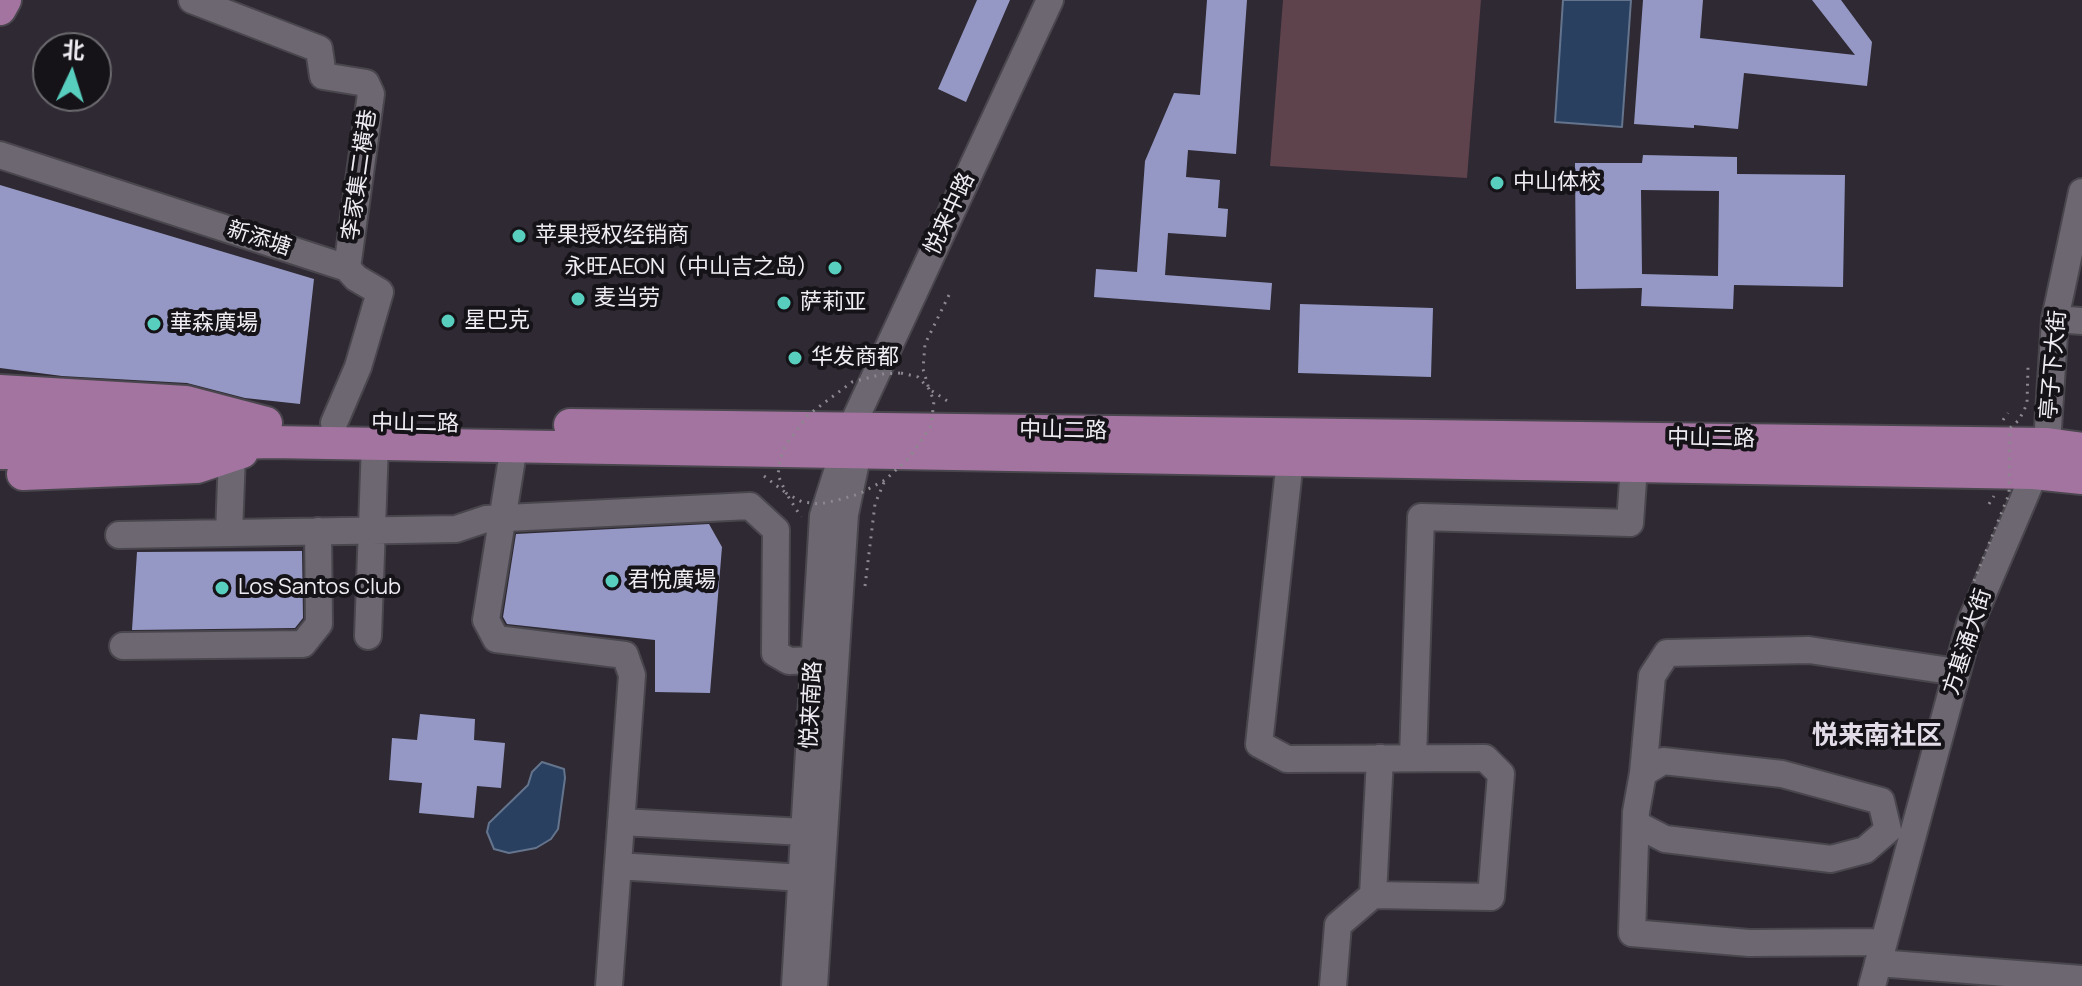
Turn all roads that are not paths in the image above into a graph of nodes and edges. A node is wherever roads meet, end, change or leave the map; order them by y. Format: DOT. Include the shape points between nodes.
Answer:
graph roads {
  1 [pos="5,0"];
  2 [pos="192,0"];
  3 [pos="1050,0"];
  4 [pos="1058,0"];
  5 [pos="0,9"];
  6 [pos="252,11"];
  7 [pos="0,155"];
  8 [pos="2082,192"];
  9 [pos="347,268"];
  10 [pos="2055,319"];
  11 [pos="2082,321"];
  12 [pos="0,391"];
  13 [pos="0,421"];
  14 [pos="334,423"];
  15 [pos="268,432"];
  16 [pos="855,440"];
  17 [pos="375,444"];
  18 [pos="514,446"];
  19 [pos="2082,449"];
  20 [pos="0,453"];
  21 [pos="232,455"];
  22 [pos="2041,458"];
  23 [pos="1290,460"];
  24 [pos="1634,466"];
  25 [pos="0,475"];
  26 [pos="2082,478"];
  27 [pos="502,519"];
  28 [pos="372,530"];
  29 [pos="318,531"];
  30 [pos="229,533"];
  31 [pos="119,535"];
  32 [pos="368,636"];
  33 [pos="123,646"];
  34 [pos="815,660"];
  35 [pos="1957,672"];
  36 [pos="1380,758"];
  37 [pos="1413,758"];
  38 [pos="1643,773"];
  39 [pos="621,822"];
  40 [pos="1636,824"];
  41 [pos="804,832"];
  42 [pos="1901,833"];
  43 [pos="618,866"];
  44 [pos="802,878"];
  45 [pos="1373,895"];
  46 [pos="1878,964"];
  47 [pos="2082,979"];
  48 [pos="609,986"];
  49 [pos="795,986"];
  50 [pos="814,986"];
  51 [pos="1333,986"];
  1 -- 5 [label="main road"];
  2 -- 6 [label="street"];
  3 -- 16 [label="street, 悦来中路"];
  4 -- 16 [label="street, 悦来中路"];
  6 -- 9 [label="street, 李家集二橫巷" via="319,49 323,76 366,83 371,94"];
  7 -- 9 [label="street, 新添塘"];
  8 -- 10 [label="street, 亭子下大街"];
  9 -- 14 [label="street, 新添塘" via="380,292 358,367"];
  10 -- 11 [label="street"];
  10 -- 22 [label="street, 亭子下大街"];
  12 -- 15 [label="main road" via="186,402"];
  13 -- 15 [label="main road, 中山二路"];
  14 -- 15 [label="main road, 中山二路"];
  14 -- 16 [label="main road, 中山二路"];
  15 -- 17 [label="main road, 中山二路"];
  15 -- 20 [label="main road" via="172,445"];
  15 -- 21 [label="main road"];
  16 -- 18 [label="main road, 中山二路"];
  16 -- 22 [label="main road, 中山二路"];
  16 -- 23 [label="main road, 中山二路"];
  16 -- 34 [label="street, 悦来南路" via="823,516"];
  16 -- 50 [label="street, 悦来南路" via="845,514"];
  17 -- 18 [label="main road, 中山二路"];
  17 -- 28 [label="street"];
  18 -- 27 [label="street"];
  19 -- 22 [label="main road, 中山二路"];
  21 -- 25 [label="main road" via="197,467"];
  21 -- 30 [label="street"];
  22 -- 24 [label="main road, 中山二路"];
  22 -- 26 [label="main road, 中山二路"];
  22 -- 35 [label="street, 方基涌大街" via="1970,624"];
  23 -- 24 [label="main road, 中山二路"];
  23 -- 36 [label="street" via="1259,744 1287,759"];
  24 -- 37 [label="street" via="1630,523 1421,517"];
  27 -- 28 [label="street" via="456,529"];
  27 -- 34 [label="street" via="750,506 776,530 775,653 789,661"];
  27 -- 39 [label="street" via="486,620 496,639 625,655 632,675"];
  28 -- 29 [label="street"];
  28 -- 32 [label="street"];
  29 -- 30 [label="street"];
  29 -- 33 [label="street" via="319,624 303,644"];
  30 -- 31 [label="street"];
  34 -- 41 [label="street, 悦来南路"];
  35 -- 38 [label="street" via="1809,650 1667,653 1652,676"];
  35 -- 42 [label="street, 方基涌大街"];
  36 -- 37 [label="street"];
  36 -- 45 [label="street"];
  37 -- 45 [label="street" via="1485,758 1501,774 1491,897"];
  38 -- 40 [label="street"];
  38 -- 42 [label="street" via="1663,761 1782,774 1881,801"];
  39 -- 41 [label="street"];
  39 -- 43 [label="street"];
  40 -- 42 [label="street" via="1665,839 1831,859"];
  40 -- 46 [label="street" via="1632,933 1749,943"];
  41 -- 44 [label="street, 悦来南路"];
  42 -- 46 [label="street, 方基涌大街"];
  43 -- 44 [label="street"];
  43 -- 48 [label="street"];
  44 -- 49 [label="street, 悦来南路"];
  45 -- 51 [label="street" via="1338,925"];
  46 -- 47 [label="street"];
}
